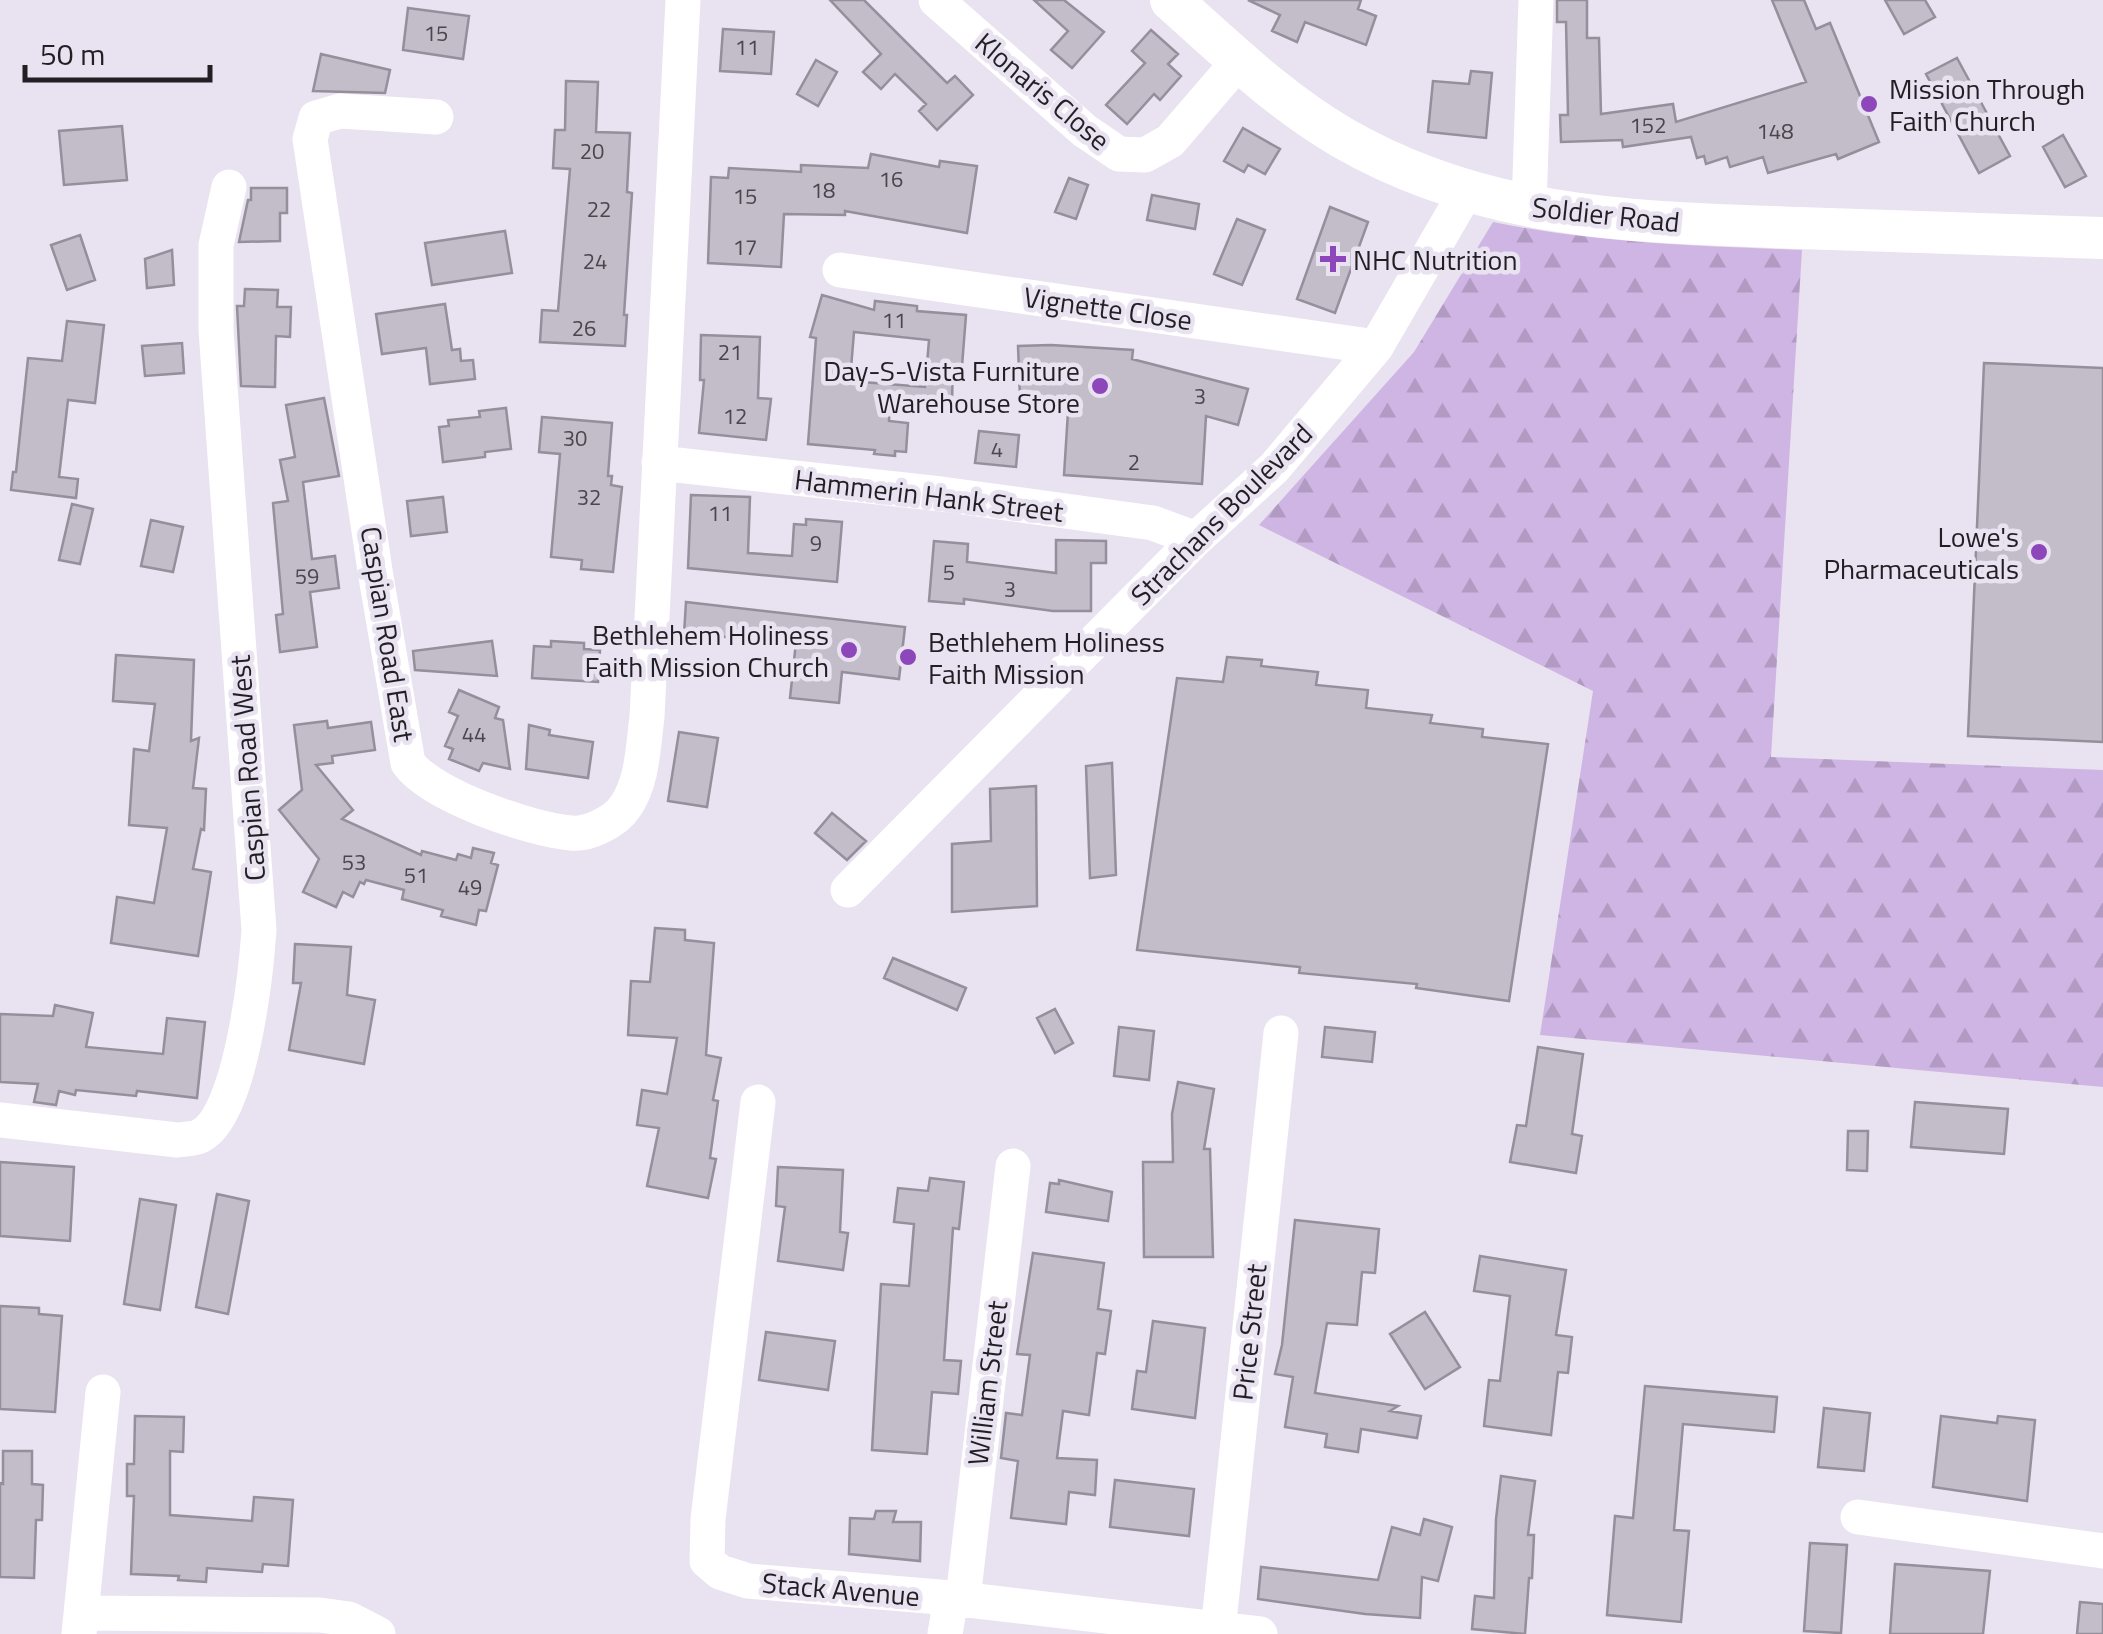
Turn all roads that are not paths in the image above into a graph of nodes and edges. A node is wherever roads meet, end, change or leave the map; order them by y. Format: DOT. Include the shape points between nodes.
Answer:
graph roads {
  1 [pos="683,0"];
  2 [pos="936,0"];
  3 [pos="1171,0"];
  4 [pos="1536,0"];
  5 [pos="1239,61"];
  6 [pos="436,118"];
  7 [pos="229,188"];
  8 [pos="1468,190"];
  9 [pos="1529,208"];
  10 [pos="2103,238"];
  11 [pos="840,270"];
  12 [pos="1376,347"];
  13 [pos="659,463"];
  14 [pos="1196,539"];
  15 [pos="848,890"];
  16 [pos="1280,1033"];
  17 [pos="758,1102"];
  18 [pos="0,1120"];
  19 [pos="1013,1166"];
  20 [pos="103,1392"];
  21 [pos="1858,1517"];
  22 [pos="2103,1551"];
  23 [pos="957,1599"];
  24 [pos="81,1624"];
  25 [pos="1209,1631"];
  26 [pos="378,1634"];
  27 [pos="945,1634"];
  28 [pos="1260,1634"];
  1 -- 13 [label="street, Caspian Road East"];
  2 -- 5 [label="street, Klonaris Close" via="1085,132 1119,154 1145,154 1170,141"];
  3 -- 5 [label="main road, Soldier Road"];
  4 -- 9 [label="street"];
  5 -- 8 [label="main road, Soldier Road" via="1342,138"];
  6 -- 13 [label="street, Caspian Road East" via="340,111 316,118 310,139 376,576 408,763 418,776 461,801 574,834 604,826 625,808 640,770 646,717"];
  7 -- 18 [label="street, Caspian Road West" via="216,244 216,330 259,930 236,1078 220,1116 201,1136 177,1140"];
  8 -- 9 [label="main road, Soldier Road"];
  8 -- 12 [label="street, Strachans Boulevard"];
  9 -- 10 [label="main road, Soldier Road" via="1648,222"];
  11 -- 12 [label="street, Vignette Close"];
  12 -- 14 [label="street, Strachans Boulevard" via="1274,468"];
  13 -- 14 [label="street, Hammerin Hank Street" via="1153,522"];
  14 -- 15 [label="street, Strachans Boulevard"];
  16 -- 25 [label="street, Price Street"];
  17 -- 23 [label="street, Stack Avenue" via="707,1561 748,1581"];
  19 -- 23 [label="street, William Street"];
  20 -- 24 [label="street"];
  21 -- 22 [label="street"];
  23 -- 25 [label="street, Stack Avenue"];
  23 -- 27 [label="street, William Street"];
  24 -- 26 [label="street" via="320,1616 349,1619"];
  25 -- 28 [label="street, Stack Avenue"];
}
